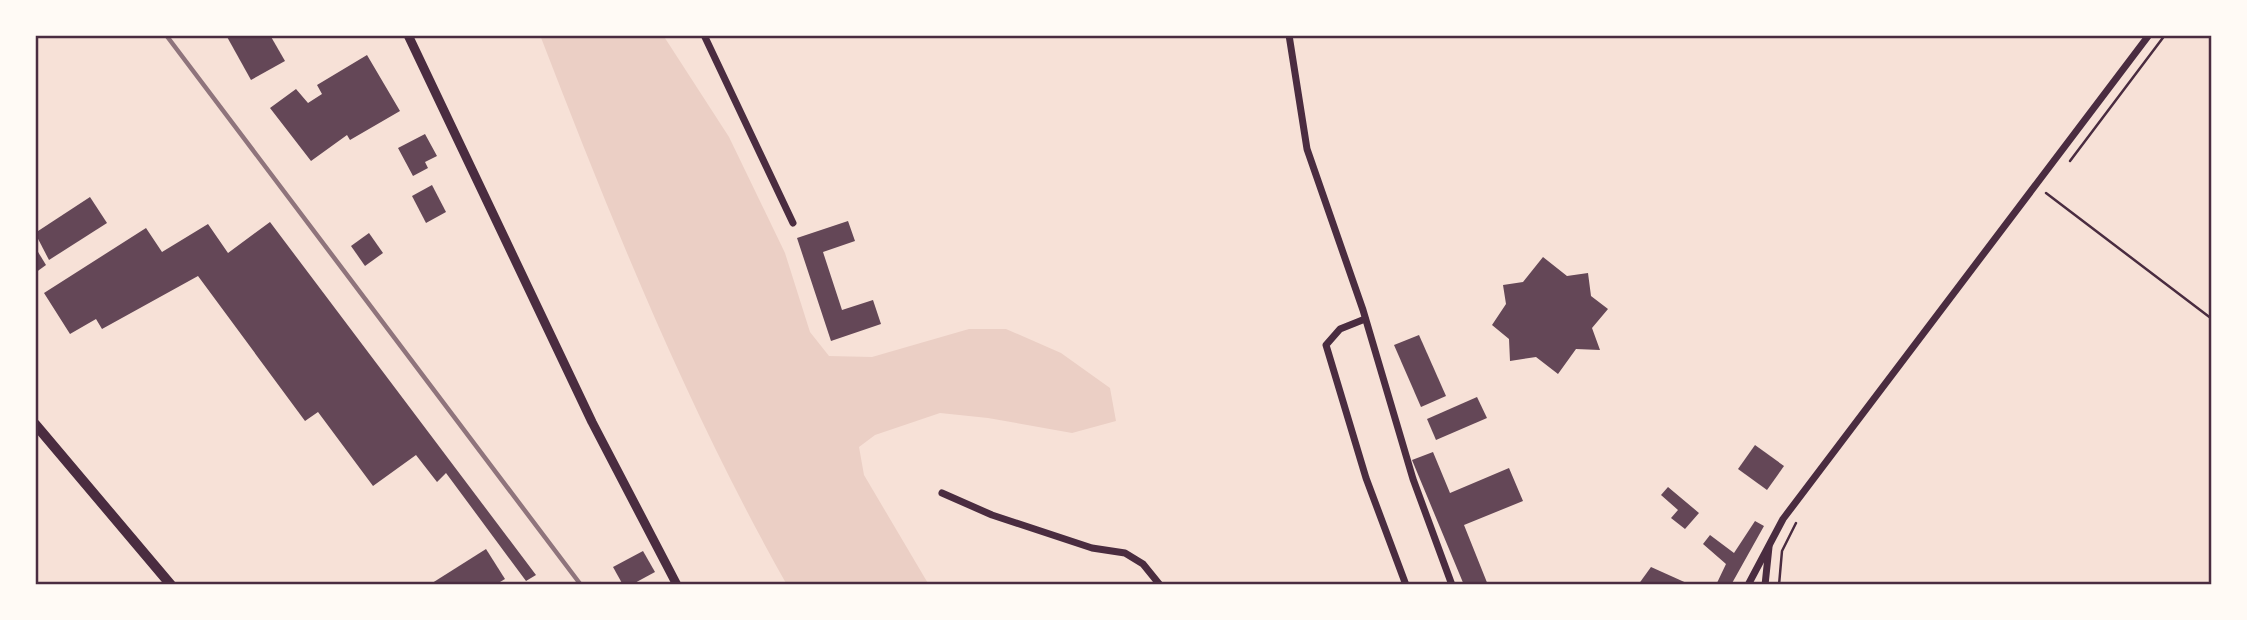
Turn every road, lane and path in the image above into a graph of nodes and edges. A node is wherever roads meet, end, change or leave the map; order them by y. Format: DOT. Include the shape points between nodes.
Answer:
graph roads {
  1 [pos="408,35"];
  2 [pos="704,35"];
  3 [pos="1289,35"];
  4 [pos="2149,35"];
  5 [pos="2165,35"];
  6 [pos="2070,161"];
  7 [pos="2046,193"];
  8 [pos="793,223"];
  9 [pos="1365,319"];
  10 [pos="2212,319"];
  11 [pos="35,424"];
  12 [pos="942,493"];
  13 [pos="1799,516"];
  14 [pos="1770,541"];
  15 [pos="171,585"];
  16 [pos="677,585"];
  17 [pos="1160,585"];
  18 [pos="1406,585"];
  19 [pos="1452,585"];
  20 [pos="1748,585"];
  21 [pos="1765,585"];
  22 [pos="1779,585"];
  1 -- 16 [label="street" via="592,422"];
  2 -- 8 [label="street"];
  3 -- 9 [label="street" via="1307,149"];
  4 -- 14 [label="street" via="1856,420"];
  5 -- 6 [label="path"];
  7 -- 10 [label="path"];
  9 -- 18 [label="street" via="1340,329 1326,345 1366,478"];
  9 -- 19 [label="street" via="1413,480"];
  11 -- 15 [label="main road"];
  12 -- 17 [label="street" via="1092,548 1125,553 1143,564"];
  13 -- 22 [label="path" via="1782,551"];
  14 -- 20 [label="street"];
  14 -- 21 [label="street"];
}
